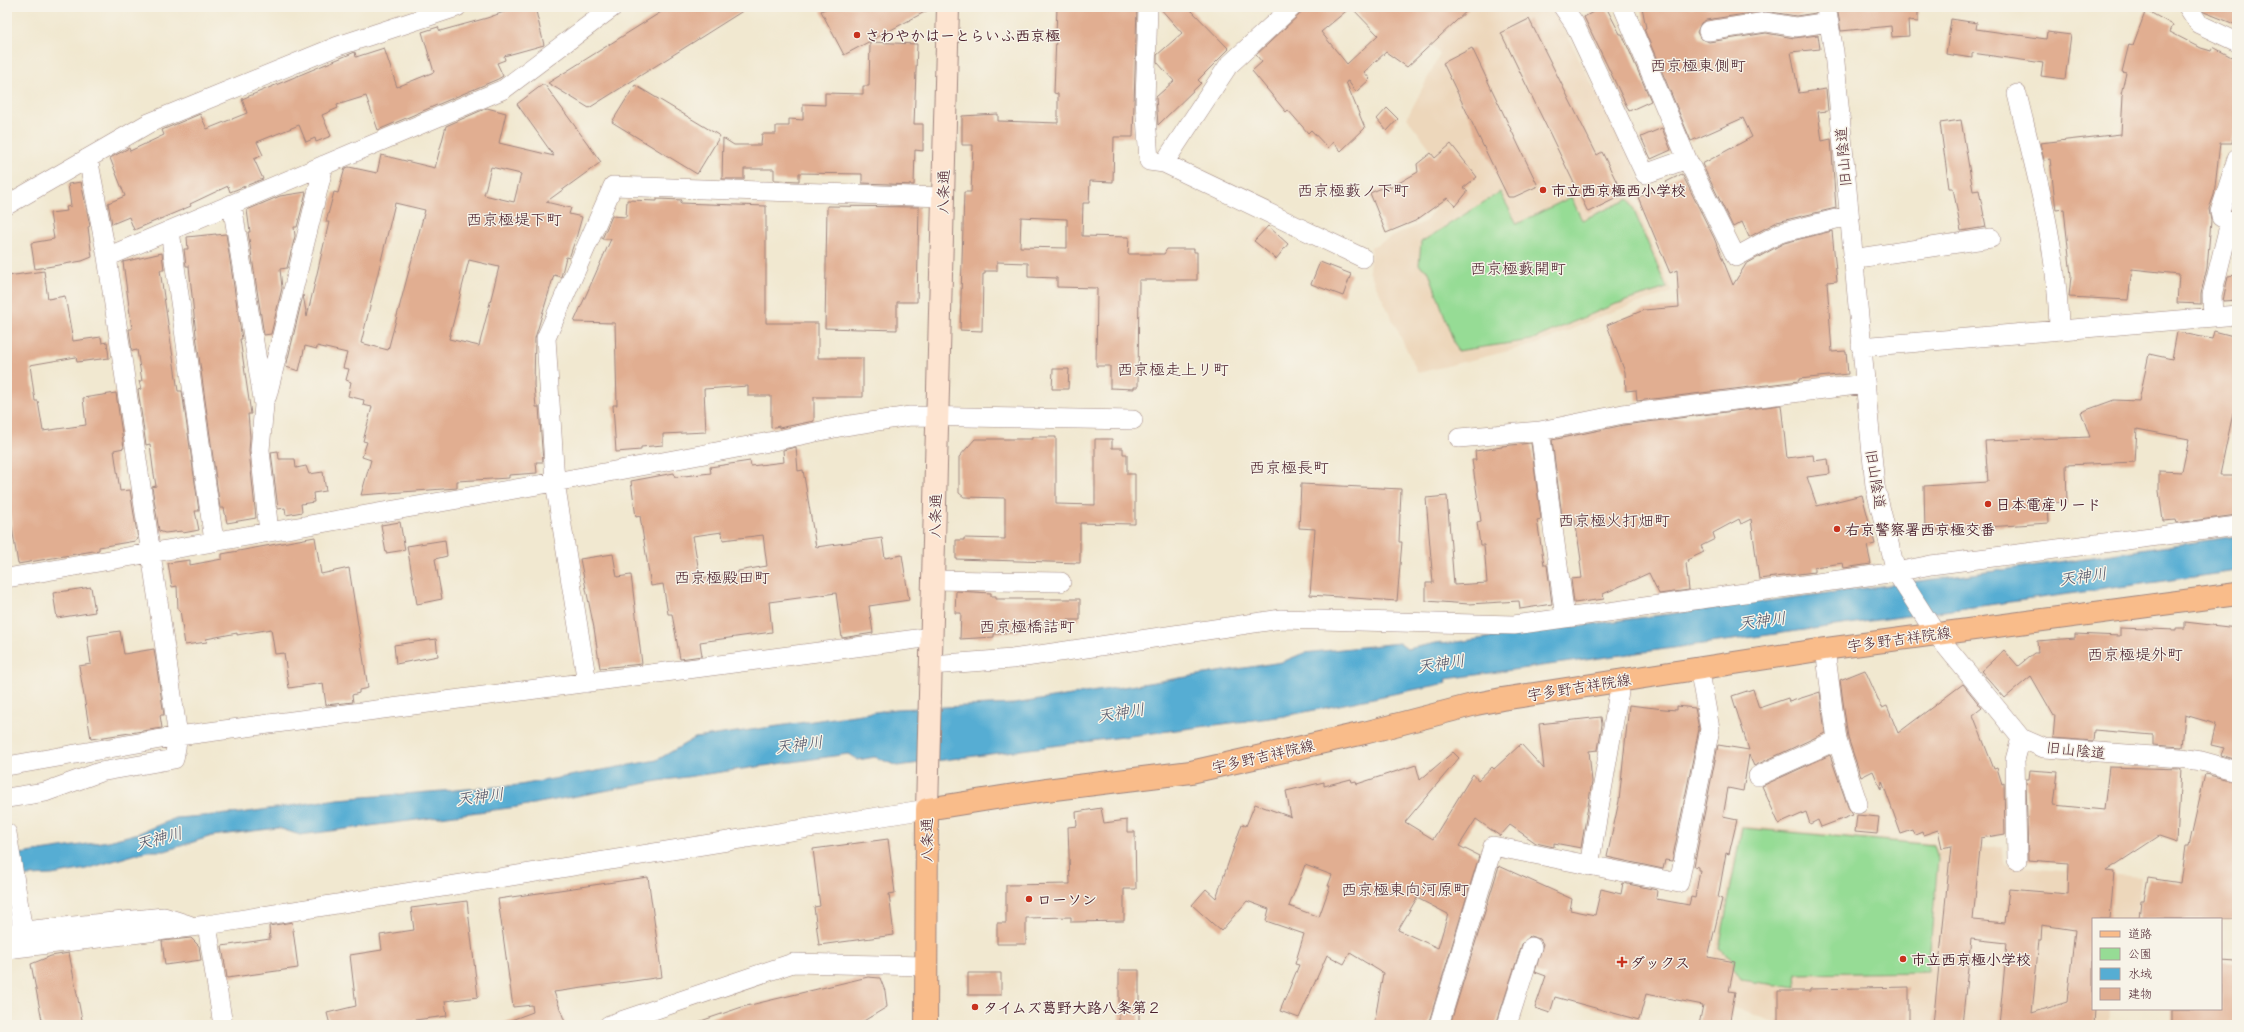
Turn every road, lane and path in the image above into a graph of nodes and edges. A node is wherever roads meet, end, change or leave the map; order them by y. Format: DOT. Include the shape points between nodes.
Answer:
graph roads {
  1 [pos="457,7"];
  2 [pos="613,7"];
  3 [pos="948,7"];
  4 [pos="1148,7"];
  5 [pos="1292,7"];
  6 [pos="1563,7"];
  7 [pos="1623,7"];
  8 [pos="2188,7"];
  9 [pos="1827,15"];
  10 [pos="1708,32"];
  11 [pos="2237,42"];
  12 [pos="2017,94"];
  13 [pos="88,158"];
  14 [pos="1687,158"];
  15 [pos="2237,158"];
  16 [pos="1164,163"];
  17 [pos="324,165"];
  18 [pos="943,197"];
  19 [pos="232,204"];
  20 [pos="7,205"];
  21 [pos="1848,216"];
  22 [pos="170,230"];
  23 [pos="1991,238"];
  24 [pos="107,257"];
  25 [pos="1363,258"];
  26 [pos="1852,259"];
  27 [pos="2237,315"];
  28 [pos="2213,317"];
  29 [pos="2059,330"];
  30 [pos="1861,347"];
  31 [pos="1865,384"];
  32 [pos="264,405"];
  33 [pos="937,416"];
  34 [pos="1133,420"];
  35 [pos="1540,431"];
  36 [pos="1459,438"];
  37 [pos="555,482"];
  38 [pos="2237,526"];
  39 [pos="269,532"];
  40 [pos="214,541"];
  41 [pos="150,552"];
  42 [pos="1897,574"];
  43 [pos="7,578"];
  44 [pos="933,580"];
  45 [pos="1061,582"];
  46 [pos="2237,594"];
  47 [pos="1565,618"];
  48 [pos="1932,628"];
  49 [pos="932,637"];
  50 [pos="1825,649"];
  51 [pos="1699,667"];
  52 [pos="930,672"];
  53 [pos="1621,680"];
  54 [pos="587,683"];
  55 [pos="178,736"];
  56 [pos="2021,738"];
  57 [pos="1837,740"];
  58 [pos="7,766"];
  59 [pos="2237,771"];
  60 [pos="1758,776"];
  61 [pos="7,798"];
  62 [pos="1858,804"];
  63 [pos="926,809"];
  64 [pos="7,833"];
  65 [pos="2017,860"];
  66 [pos="1589,866"];
  67 [pos="16,926"];
  68 [pos="201,926"];
  69 [pos="1532,947"];
  70 [pos="7,949"];
  71 [pos="925,966"];
  72 [pos="223,1025"];
  73 [pos="609,1025"];
  74 [pos="926,1025"];
  75 [pos="1439,1025"];
  76 [pos="1507,1025"];
  1 -- 13 [label="street" via="316,54 149,123"];
  2 -- 17 [label="street" via="504,89"];
  3 -- 18 [label="main road, 八条通"];
  4 -- 16 [label="street" via="1145,101 1149,161"];
  5 -- 16 [label="street" via="1228,66"];
  6 -- 14 [label="street" via="1574,23 1645,174"];
  7 -- 14 [label="street"];
  8 -- 11 [label="street" via="2199,24"];
  9 -- 10 [label="street" via="1796,27 1766,22"];
  9 -- 21 [label="street, 旧山陰道" via="1834,52"];
  12 -- 29 [label="street" via="2050,233 2059,292"];
  13 -- 20 [label="street"];
  13 -- 24 [label="street"];
  14 -- 21 [label="street" via="1736,257 1780,233"];
  15 -- 28 [label="street" via="2220,212 2221,217 2230,222 2212,295"];
  16 -- 25 [label="street"];
  17 -- 19 [label="street"];
  17 -- 32 [label="street"];
  18 -- 33 [label="main road, 八条通"];
  18 -- 37 [label="street" via="613,186 546,338"];
  19 -- 22 [label="street"];
  19 -- 32 [label="street"];
  21 -- 26 [label="street, 旧山陰道"];
  22 -- 24 [label="street"];
  22 -- 40 [label="street"];
  23 -- 26 [label="street"];
  24 -- 41 [label="street"];
  26 -- 30 [label="street, 旧山陰道"];
  27 -- 28 [label="street"];
  28 -- 29 [label="street"];
  29 -- 30 [label="street"];
  30 -- 31 [label="street, 旧山陰道"];
  31 -- 35 [label="street" via="1623,414"];
  31 -- 42 [label="street, 旧山陰道" via="1875,486"];
  32 -- 39 [label="street" via="260,450"];
  33 -- 34 [label="street"];
  33 -- 37 [label="street" via="910,416 844,426"];
  33 -- 44 [label="main road, 八条通"];
  35 -- 36 [label="street"];
  35 -- 47 [label="street"];
  37 -- 39 [label="street"];
  37 -- 54 [label="street"];
  38 -- 42 [label="street" via="1931,565"];
  39 -- 40 [label="street"];
  40 -- 41 [label="street"];
  41 -- 43 [label="street"];
  41 -- 55 [label="street"];
  42 -- 47 [label="street"];
  42 -- 48 [label="street, 旧山陰道"];
  44 -- 45 [label="street"];
  44 -- 49 [label="main road, 八条通"];
  46 -- 48 [label="main road, 宇多野吉祥院線"];
  47 -- 52 [label="street" via="1514,625 1280,619"];
  48 -- 50 [label="main road, 宇多野吉祥院線"];
  48 -- 56 [label="street, 旧山陰道"];
  49 -- 52 [label="main road, 八条通"];
  49 -- 54 [label="street"];
  50 -- 51 [label="main road, 宇多野吉祥院線"];
  50 -- 57 [label="street"];
  51 -- 53 [label="main road, 宇多野吉祥院線"];
  51 -- 66 [label="street" via="1710,729 1679,883"];
  52 -- 63 [label="main road, 八条通"];
  53 -- 63 [label="main road, 宇多野吉祥院線" via="1476,704 1364,733 1191,772 1046,790"];
  53 -- 66 [label="street"];
  54 -- 55 [label="street"];
  55 -- 58 [label="street"];
  55 -- 61 [label="street" via="174,759 100,772 45,792"];
  56 -- 59 [label="street, 旧山陰道" via="2044,748 2201,760"];
  56 -- 65 [label="street" via="2016,760"];
  57 -- 60 [label="street"];
  57 -- 62 [label="street"];
  63 -- 68 [label="street"];
  63 -- 71 [label="main road, 八条通"];
  64 -- 67 [label="street"];
  66 -- 75 [label="street" via="1493,846"];
  67 -- 68 [label="street" via="164,917"];
  68 -- 70 [label="street"];
  68 -- 72 [label="street"];
  69 -- 76 [label="street"];
  71 -- 73 [label="street" via="793,963"];
  71 -- 74 [label="main road, 八条通"];
}
